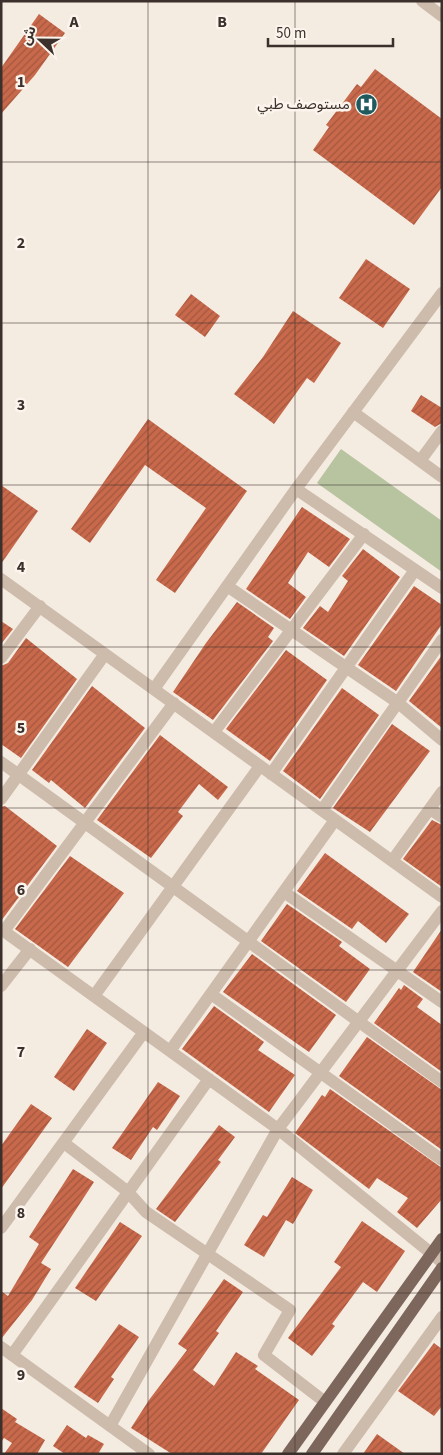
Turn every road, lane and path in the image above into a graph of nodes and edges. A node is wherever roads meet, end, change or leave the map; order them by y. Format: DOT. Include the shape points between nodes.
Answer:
graph roads {
  1 [pos="422,1"];
  2 [pos="442,16"];
  3 [pos="442,293"];
  4 [pos="353,412"];
  5 [pos="442,431"];
  6 [pos="420,461"];
  7 [pos="442,477"];
  8 [pos="296,488"];
  9 [pos="364,534"];
  10 [pos="415,570"];
  11 [pos="1,578"];
  12 [pos="227,586"];
  13 [pos="442,588"];
  14 [pos="40,606"];
  15 [pos="293,630"];
  16 [pos="442,640"];
  17 [pos="105,654"];
  18 [pos="1,658"];
  19 [pos="346,666"];
  20 [pos="154,689"];
  21 [pos="396,702"];
  22 [pos="174,703"];
  23 [pos="214,732"];
  24 [pos="442,740"];
  25 [pos="1,762"];
  26 [pos="260,766"];
  27 [pos="271,774"];
  28 [pos="19,775"];
  29 [pos="442,792"];
  30 [pos="1,799"];
  31 [pos="430,809"];
  32 [pos="322,810"];
  33 [pos="442,817"];
  34 [pos="335,820"];
  35 [pos="85,822"];
  36 [pos="392,861"];
  37 [pos="174,886"];
  38 [pos="284,892"];
  39 [pos="442,898"];
  40 [pos="442,911"];
  41 [pos="3,930"];
  42 [pos="249,942"];
  43 [pos="30,949"];
  44 [pos="398,970"];
  45 [pos="1,986"];
  46 [pos="211,994"];
  47 [pos="94,996"];
  48 [pos="442,1002"];
  49 [pos="360,1022"];
  50 [pos="144,1032"];
  51 [pos="170,1051"];
  52 [pos="321,1073"];
  53 [pos="209,1079"];
  54 [pos="442,1082"];
  55 [pos="278,1129"];
  56 [pos="64,1143"];
  57 [pos="442,1160"];
  58 [pos="127,1191"];
  59 [pos="1,1228"];
  60 [pos="442,1239"];
  61 [pos="207,1254"];
  62 [pos="431,1254"];
  63 [pos="442,1262"];
  64 [pos="442,1268"];
  65 [pos="442,1317"];
  66 [pos="1,1347"];
  67 [pos="12,1355"];
  68 [pos="325,1402"];
  69 [pos="110,1426"];
  70 [pos="347,1452"];
  71 [pos="149,1454"];
  72 [pos="288,1454"];
  73 [pos="312,1454"];
  1 -- 2 [label="street"];
  3 -- 4 [label="street"];
  4 -- 6 [label="street"];
  4 -- 8 [label="street"];
  5 -- 6 [label="street"];
  6 -- 7 [label="street"];
  8 -- 9 [label="street"];
  8 -- 12 [label="street"];
  9 -- 10 [label="street"];
  9 -- 15 [label="street"];
  10 -- 13 [label="street"];
  10 -- 19 [label="street"];
  11 -- 14 [label="street"];
  12 -- 15 [label="street"];
  12 -- 20 [label="street"];
  14 -- 17 [label="street"];
  14 -- 18 [label="street"];
  15 -- 19 [label="street"];
  15 -- 23 [label="street"];
  16 -- 21 [label="street"];
  17 -- 20 [label="street"];
  17 -- 28 [label="street"];
  19 -- 21 [label="street"];
  19 -- 27 [label="street"];
  20 -- 22 [label="street"];
  21 -- 24 [label="street"];
  21 -- 32 [label="street"];
  22 -- 23 [label="street"];
  22 -- 35 [label="street"];
  23 -- 26 [label="street"];
  25 -- 28 [label="street"];
  26 -- 27 [label="street"];
  26 -- 37 [label="street"];
  27 -- 32 [label="street"];
  28 -- 30 [label="street"];
  28 -- 35 [label="street"];
  29 -- 31 [label="street"];
  31 -- 33 [label="street"];
  31 -- 36 [label="street"];
  32 -- 34 [label="street"];
  34 -- 36 [label="street"];
  34 -- 38 [label="street"];
  35 -- 37 [label="street"];
  35 -- 41 [label="street"];
  36 -- 39 [label="street"];
  37 -- 42 [label="street"];
  37 -- 47 [label="street"];
  38 -- 42 [label="street"];
  38 -- 44 [label="street"];
  40 -- 44 [label="street"];
  41 -- 43 [label="street"];
  42 -- 46 [label="street"];
  42 -- 49 [label="street"];
  43 -- 45 [label="street"];
  43 -- 47 [label="street"];
  44 -- 48 [label="street"];
  44 -- 49 [label="street"];
  46 -- 51 [label="street"];
  46 -- 52 [label="street"];
  47 -- 50 [label="street"];
  49 -- 52 [label="street"];
  49 -- 54 [label="street"];
  50 -- 51 [label="street"];
  50 -- 56 [label="street"];
  51 -- 53 [label="street"];
  52 -- 55 [label="street"];
  52 -- 57 [label="street"];
  53 -- 55 [label="street"];
  53 -- 58 [label="street"];
  55 -- 61 [label="street"];
  55 -- 62 [label="street"];
  56 -- 58 [label="street"];
  56 -- 59 [label="street"];
  58 -- 61 [label="street" via="146,1212"];
  58 -- 67 [label="street"];
  60 -- 62 [label="main road"];
  61 -- 68 [label="street" via="290,1310 264,1355"];
  61 -- 69 [label="street"];
  62 -- 63 [label="street"];
  62 -- 68 [label="main road"];
  64 -- 73 [label="main road"];
  65 -- 70 [label="street"];
  66 -- 67 [label="street"];
  67 -- 69 [label="street"];
  68 -- 72 [label="main road"];
  69 -- 71 [label="street"];
}
